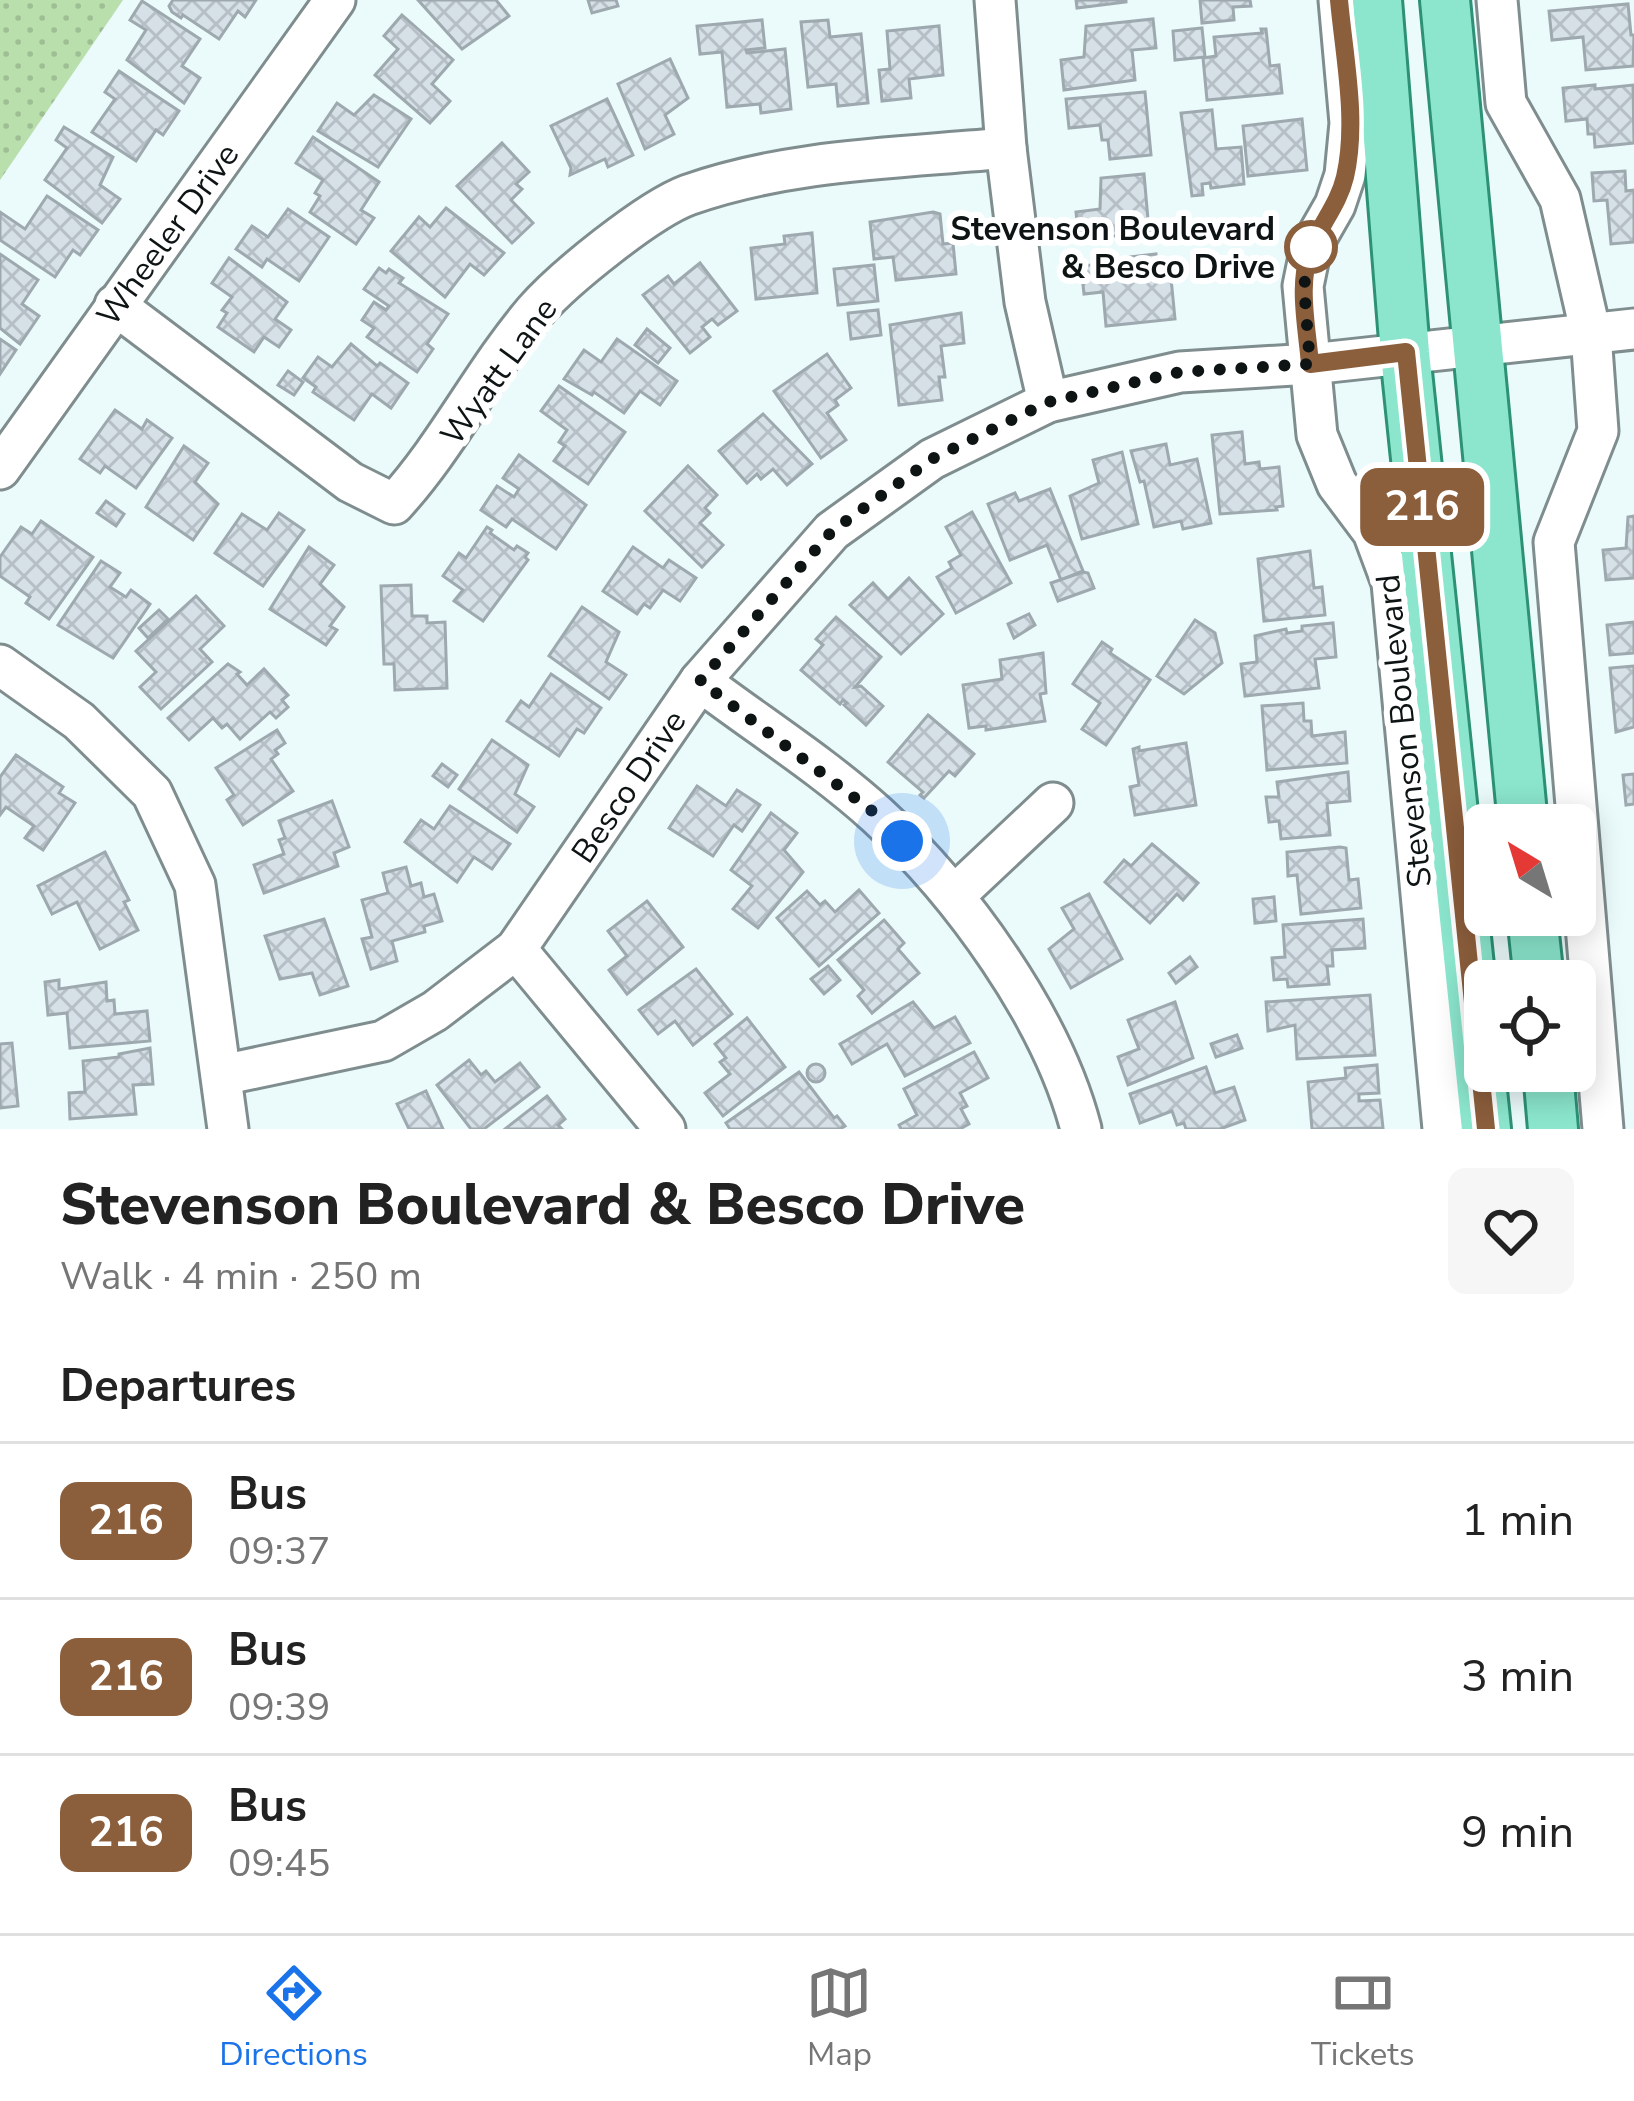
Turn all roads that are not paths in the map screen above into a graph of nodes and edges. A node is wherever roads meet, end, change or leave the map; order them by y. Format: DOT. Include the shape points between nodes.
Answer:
graph roads {
  1 [pos="335,0"];
  2 [pos="995,0"];
  3 [pos="1339,0"];
  4 [pos="1377,0"];
  5 [pos="1445,0"];
  6 [pos="1498,0"];
  7 [pos="1006,148"];
  8 [pos="116,305"];
  9 [pos="1634,329"];
  10 [pos="1592,334"];
  11 [pos="1477,348"];
  12 [pos="1406,352"];
  13 [pos="1310,364"];
  14 [pos="1048,402"];
  15 [pos="0,469"];
  16 [pos="0,665"];
  17 [pos="700,681"];
  18 [pos="1053,802"];
  19 [pos="1521,804"];
  20 [pos="954,896"];
  21 [pos="516,949"];
  22 [pos="222,1075"];
  23 [pos="1549,1092"];
  24 [pos="228,1129"];
  25 [pos="665,1129"];
  26 [pos="1081,1129"];
  27 [pos="1444,1129"];
  28 [pos="1486,1129"];
  29 [pos="1553,1129"];
  30 [pos="1603,1129"];
  1 -- 8 [label="street, Wheeler Drive"];
  2 -- 7 [label="street"];
  3 -- 13 [label="street, Stevenson Boulevard" via="1350,123 1346,176 1311,247 1304,286"];
  4 -- 12 [label="main road, Stevenson Boulevard"];
  5 -- 11 [label="main road"];
  6 -- 10 [label="street" via="1506,103 1560,199"];
  7 -- 8 [label="street, Wyatt Lane" via="776,170 683,197 586,262 534,312 394,504 350,482"];
  7 -- 14 [label="street" via="1025,302"];
  8 -- 15 [label="street, Wheeler Drive"];
  9 -- 10 [label="street, Besco Drive"];
  10 -- 11 [label="street, Besco Drive"];
  10 -- 30 [label="street" via="1598,431 1554,542"];
  11 -- 12 [label="street, Besco Drive"];
  11 -- 19 [label="main road"];
  12 -- 13 [label="street, Besco Drive"];
  12 -- 28 [label="main road, Stevenson Boulevard"];
  13 -- 14 [label="street, Besco Drive" via="1180,372"];
  13 -- 27 [label="street, Stevenson Boulevard" via="1317,435 1337,484 1373,532 1392,584"];
  14 -- 17 [label="street, Besco Drive" via="932,459 832,531"];
  16 -- 22 [label="street" via="79,721 152,793 195,885"];
  17 -- 20 [label="street" via="876,814"];
  17 -- 21 [label="street, Besco Drive"];
  18 -- 20 [label="street"];
  20 -- 26 [label="street" via="1032,1009"];
  21 -- 22 [label="street, Besco Drive" via="383,1042"];
  21 -- 25 [label="street"];
  22 -- 24 [label="street"];
  23 -- 29 [label="main road"];
}
